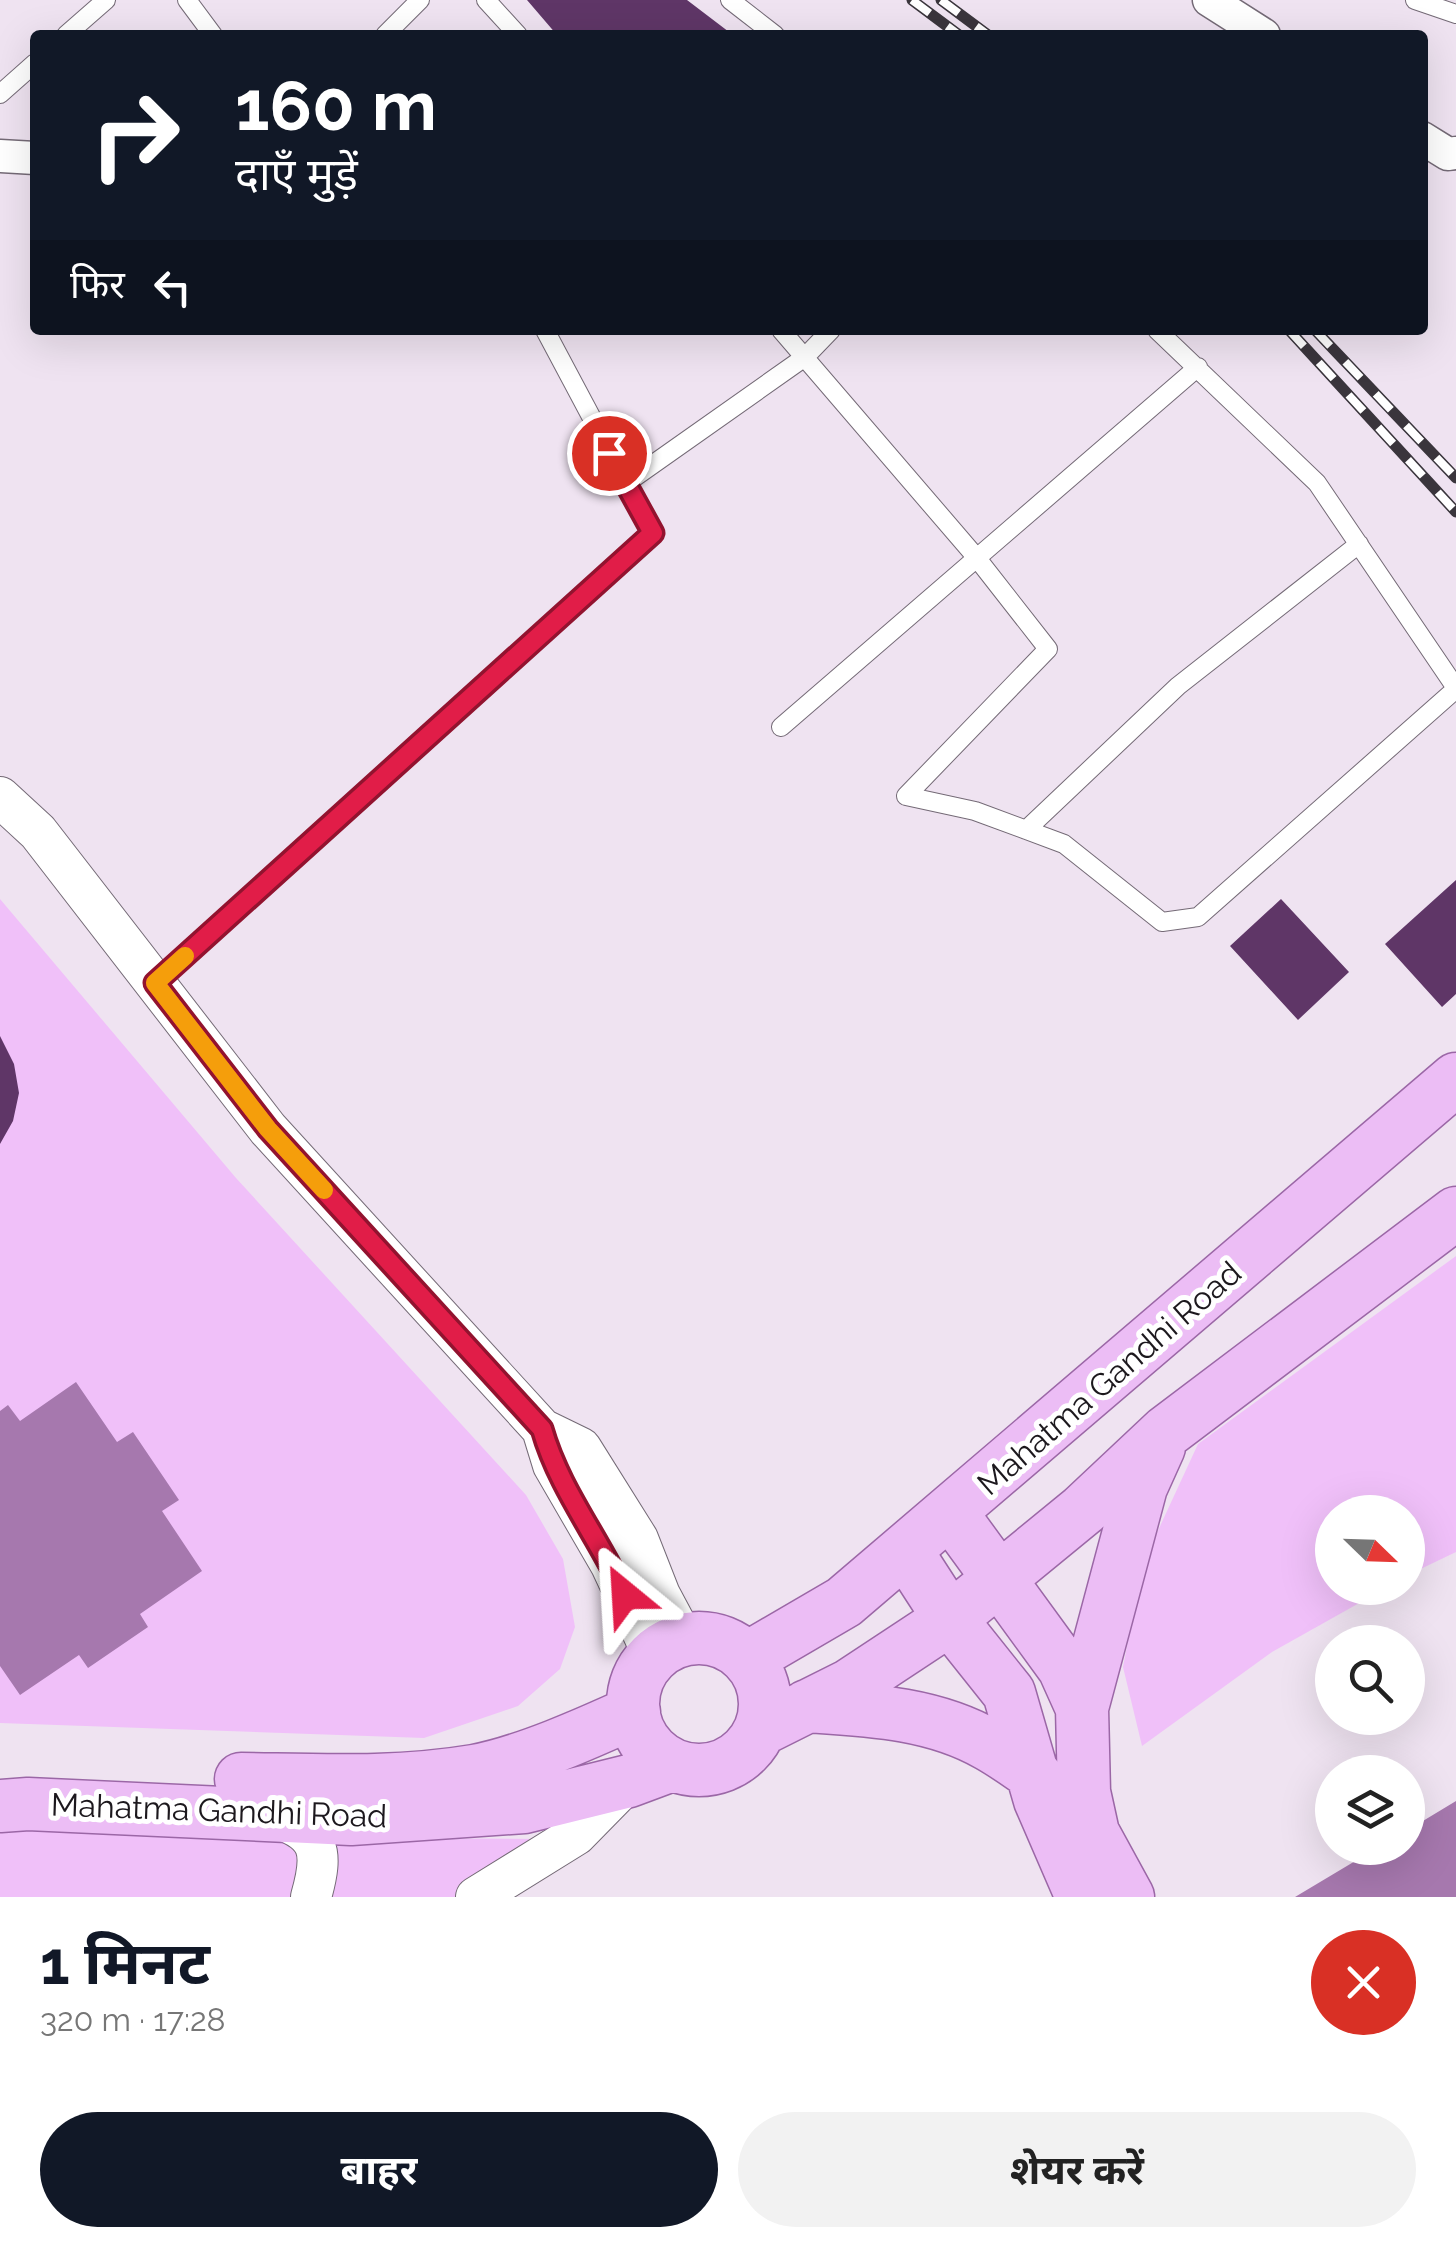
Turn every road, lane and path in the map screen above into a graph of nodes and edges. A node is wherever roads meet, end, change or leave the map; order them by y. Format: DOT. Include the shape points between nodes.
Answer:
graph roads {
  1 [pos="106,0"];
  2 [pos="186,0"];
  3 [pos="419,0"];
  4 [pos="486,0"];
  5 [pos="730,0"];
  6 [pos="1210,0"];
  7 [pos="1415,0"];
  8 [pos="1456,14"];
  9 [pos="72,30"];
  10 [pos="209,30"];
  11 [pos="391,30"];
  12 [pos="513,30"];
  13 [pos="769,30"];
  14 [pos="1256,30"];
  15 [pos="30,67"];
  16 [pos="0,94"];
  17 [pos="1428,142"];
  18 [pos="1456,153"];
  19 [pos="0,156"];
  20 [pos="30,158"];
  21 [pos="547,335"];
  22 [pos="785,335"];
  23 [pos="827,335"];
  24 [pos="1162,335"];
  25 [pos="805,357"];
  26 [pos="1198,367"];
  27 [pos="625,484"];
  28 [pos="1359,544"];
  29 [pos="976,557"];
  30 [pos="1456,688"];
  31 [pos="781,726"];
  32 [pos="0,797"];
  33 [pos="1026,830"];
  34 [pos="155,983"];
  35 [pos="1456,1079"];
  36 [pos="1456,1213"];
  37 [pos="1166,1432"];
  38 [pos="952,1513"];
  39 [pos="906,1550"];
  40 [pos="999,1578"];
  41 [pos="950,1619"];
  42 [pos="668,1647"];
  43 [pos="748,1658"];
  44 [pos="808,1706"];
  45 [pos="1082,1708"];
  46 [pos="634,1712"];
  47 [pos="760,1730"];
  48 [pos="651,1773"];
  49 [pos="0,1775"];
  50 [pos="1053,1789"];
  51 [pos="0,1806"];
  52 [pos="268,1815"];
  53 [pos="1112,1896"];
  54 [pos="311,1897"];
  55 [pos="476,1897"];
  1 -- 9 [label="lane"];
  2 -- 10 [label="lane"];
  3 -- 11 [label="lane"];
  4 -- 12 [label="lane"];
  5 -- 13 [label="lane"];
  6 -- 14 [label="street"];
  7 -- 8 [label="lane"];
  15 -- 16 [label="lane"];
  17 -- 18 [label="street"];
  19 -- 20 [label="street"];
  21 -- 27 [label="lane"];
  22 -- 25 [label="lane"];
  23 -- 25 [label="lane"];
  24 -- 26 [label="lane"];
  25 -- 27 [label="lane"];
  25 -- 29 [label="lane"];
  26 -- 28 [label="lane" via="1318,483"];
  26 -- 29 [label="lane"];
  27 -- 34 [label="lane" via="653,533"];
  28 -- 30 [label="lane"];
  28 -- 33 [label="lane" via="1178,686"];
  29 -- 31 [label="lane"];
  29 -- 33 [label="lane" via="1048,649 906,796"];
  30 -- 33 [label="lane" via="1198,917 1162,922 1064,844"];
  32 -- 34 [label="street" via="38,832"];
  34 -- 42 [label="street" via="268,1129 542,1429 552,1465"];
  35 -- 38 [label="main road, Mahatma Gandhi Road"];
  36 -- 37 [label="main road"];
  37 -- 40 [label="main road"];
  37 -- 45 [label="main road" via="1141,1487"];
  38 -- 39 [label="main road, Mahatma Gandhi Road"];
  38 -- 40 [label="main road"];
  39 -- 41 [label="main road"];
  39 -- 43 [label="main road, Mahatma Gandhi Road" via="844,1602"];
  40 -- 41 [label="main road"];
  40 -- 45 [label="main road" via="1064,1668"];
  41 -- 44 [label="main road"];
  41 -- 50 [label="main road" via="1009,1693"];
  42 -- 43 [label="main road" via="700,1636"];
  42 -- 46 [label="main road" via="638,1677"];
  43 -- 47 [label="main road" via="761,1679"];
  44 -- 47 [label="main road"];
  44 -- 50 [label="main road" via="929,1720 987,1743"];
  45 -- 50 [label="main road"];
  46 -- 48 [label="main road" via="636,1728 653,1752"];
  46 -- 49 [label="main road, Mahatma Gandhi Road" via="477,1770 376,1781"];
  47 -- 48 [label="main road" via="746,1751 723,1766"];
  48 -- 52 [label="main road, Mahatma Gandhi Road" via="524,1807 350,1818"];
  48 -- 55 [label="street" via="576,1835"];
  50 -- 53 [label="main road" via="1094,1833"];
  51 -- 52 [label="main road, Mahatma Gandhi Road"];
  52 -- 54 [label="street" via="302,1828 316,1844"];
}
